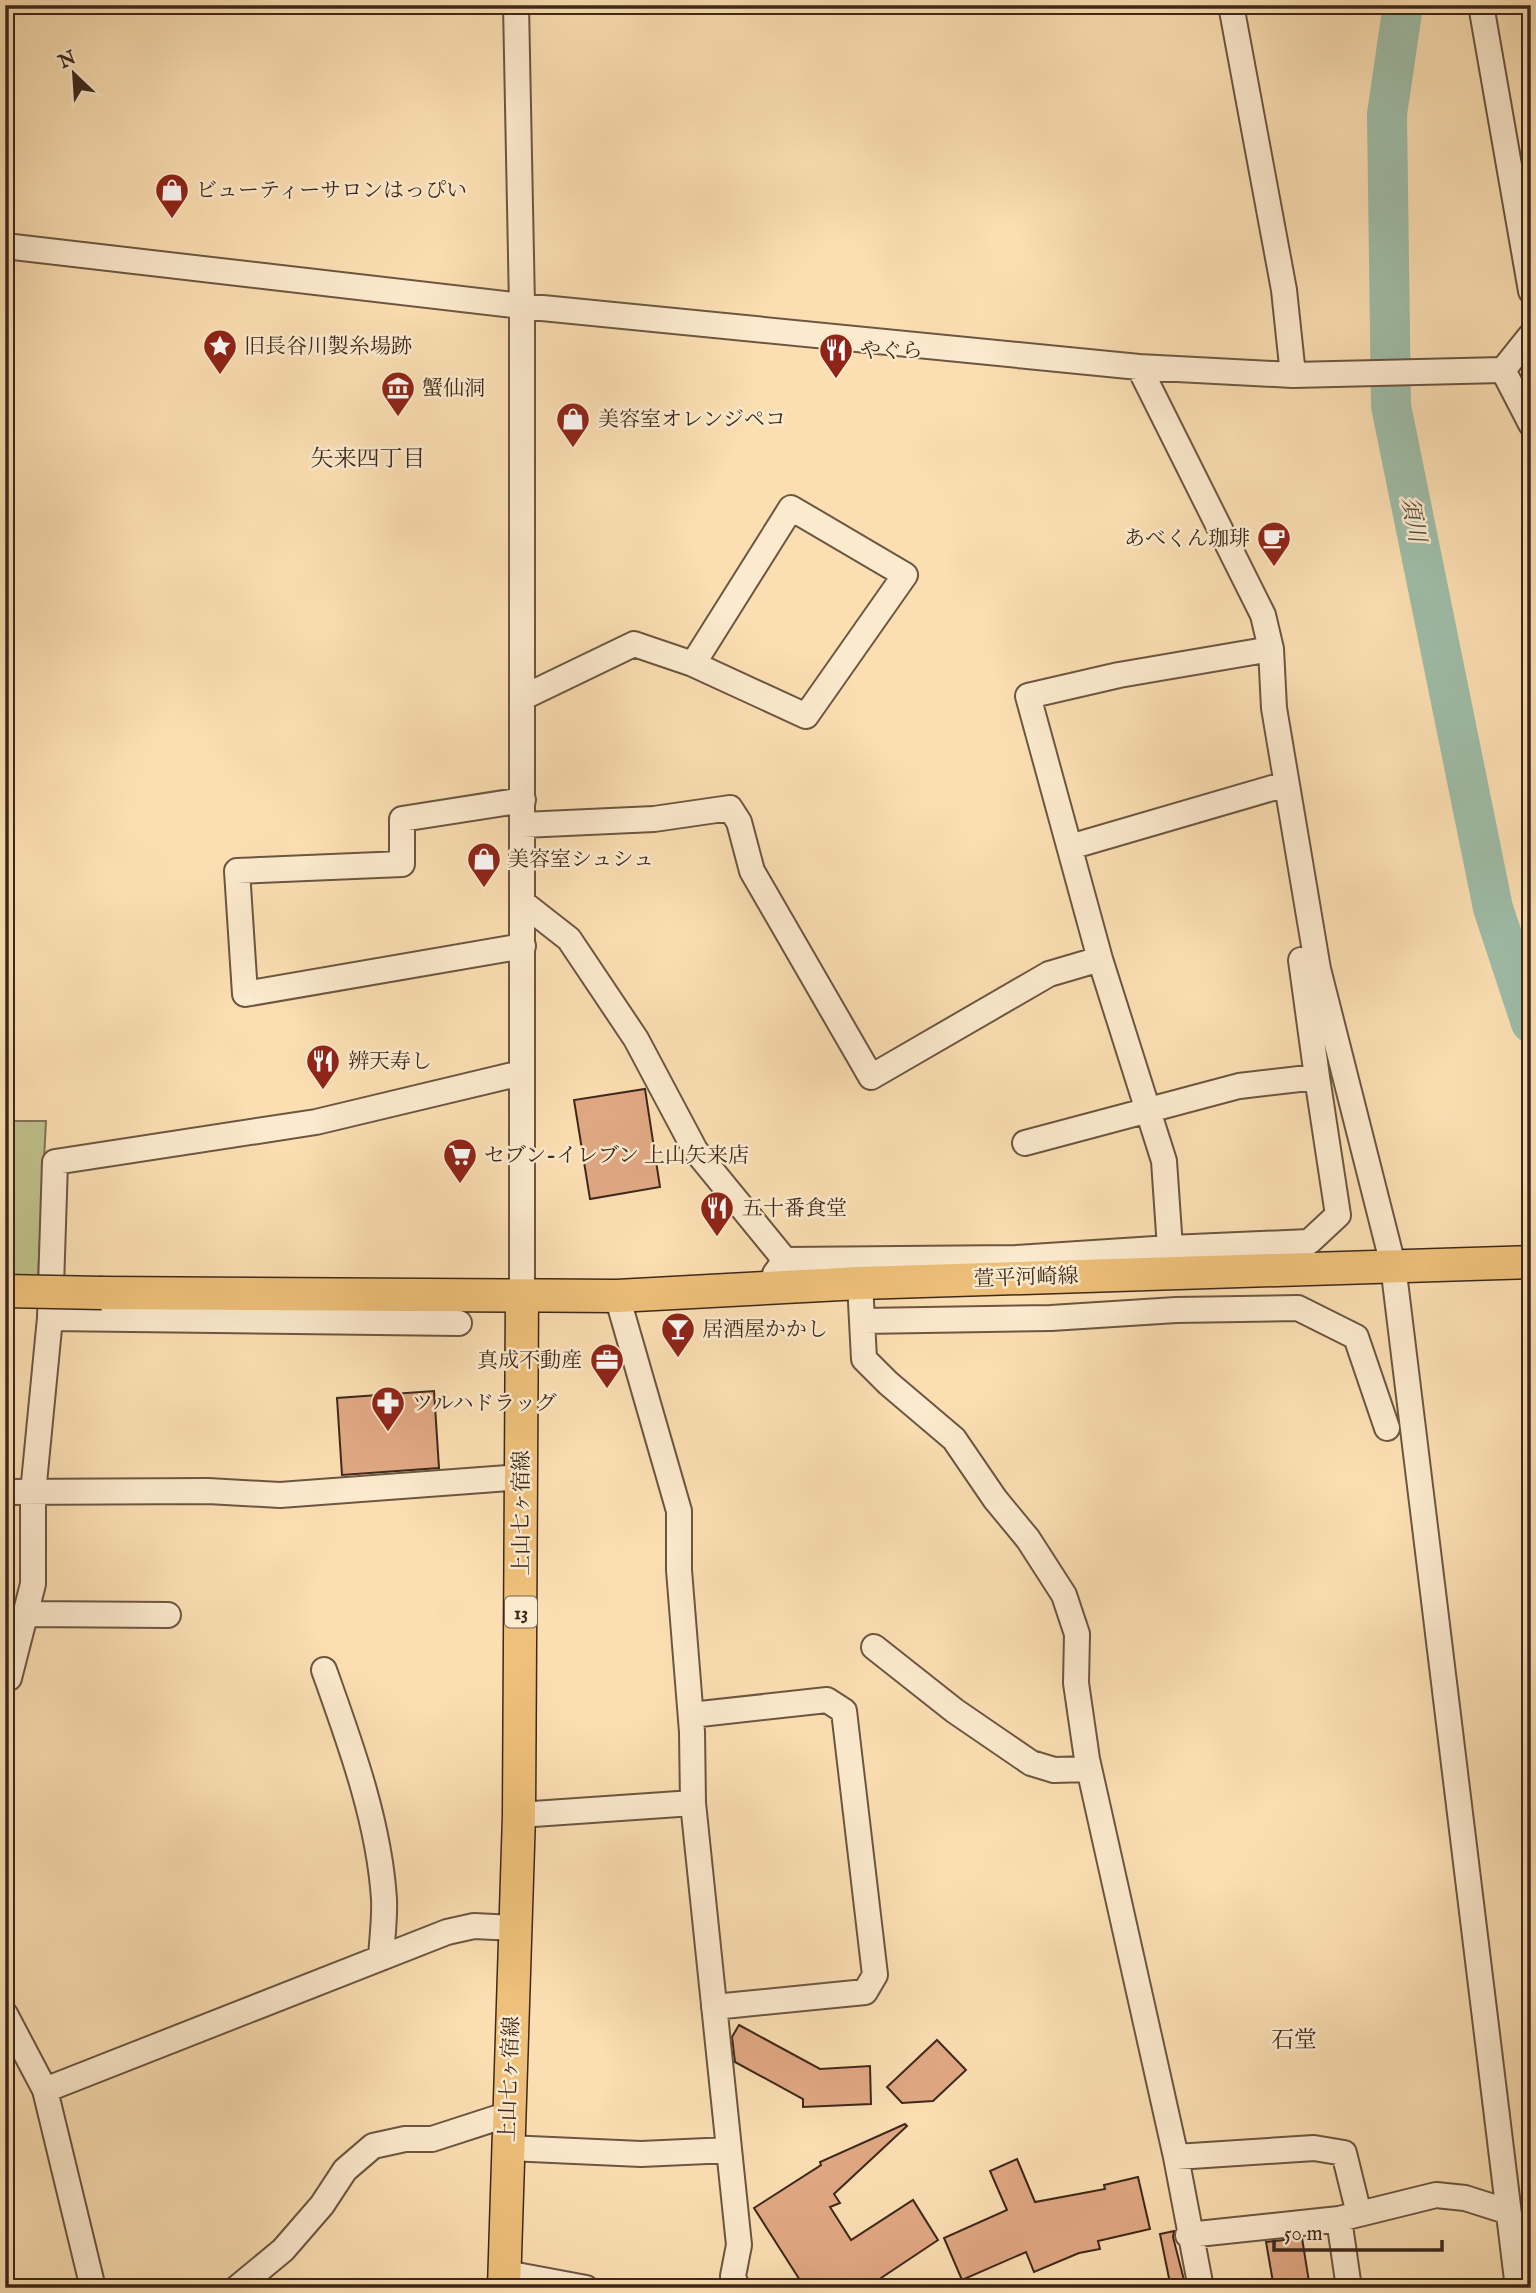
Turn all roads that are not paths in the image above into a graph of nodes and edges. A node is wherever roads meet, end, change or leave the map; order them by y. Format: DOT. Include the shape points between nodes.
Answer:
graph roads {
  1 [pos="516,5"];
  2 [pos="1231,5"];
  3 [pos="1481,5"];
  4 [pos="5,246"];
  5 [pos="1531,291"];
  6 [pos="522,306"];
  7 [pos="1531,335"];
  8 [pos="1139,367"];
  9 [pos="1503,370"];
  10 [pos="1293,375"];
  11 [pos="1531,424"];
  12 [pos="1271,649"];
  13 [pos="692,664"];
  14 [pos="522,698"];
  15 [pos="1286,785"];
  16 [pos="523,800"];
  17 [pos="523,825"];
  18 [pos="1070,846"];
  19 [pos="1301,880"];
  20 [pos="523,903"];
  21 [pos="523,946"];
  22 [pos="1100,959"];
  23 [pos="521,1073"];
  24 [pos="1317,1077"];
  25 [pos="1149,1108"];
  26 [pos="1025,1143"];
  27 [pos="1170,1248"];
  28 [pos="785,1260"];
  29 [pos="1531,1262"];
  30 [pos="1408,1264"];
  31 [pos="860,1283"];
  32 [pos="764,1288"];
  33 [pos="5,1291"];
  34 [pos="522,1296"];
  35 [pos="617,1296"];
  36 [pos="50,1318"];
  37 [pos="862,1321"];
  38 [pos="459,1323"];
  39 [pos="1387,1428"];
  40 [pos="522,1477"];
  41 [pos="5,1492"];
  42 [pos="33,1493"];
  43 [pos="27,1614"];
  44 [pos="168,1615"];
  45 [pos="874,1647"];
  46 [pos="324,1670"];
  47 [pos="9,1678"];
  48 [pos="691,1715"];
  49 [pos="1090,1769"];
  50 [pos="693,1803"];
  51 [pos="519,1815"];
  52 [pos="513,1928"];
  53 [pos="381,1958"];
  54 [pos="714,2007"];
  55 [pos="5,2014"];
  56 [pos="45,2090"];
  57 [pos="509,2114"];
  58 [pos="508,2148"];
  59 [pos="729,2150"];
  60 [pos="1176,2157"];
  61 [pos="1506,2211"];
  62 [pos="1349,2217"];
  63 [pos="1188,2235"];
  64 [pos="504,2281"];
  65 [pos="93,2288"];
  66 [pos="237,2288"];
  67 [pos="586,2288"];
  68 [pos="737,2288"];
  69 [pos="1201,2288"];
  70 [pos="1349,2288"];
  71 [pos="1518,2288"];
  1 -- 6 [label="street"];
  2 -- 10 [label="street" via="1284,290"];
  3 -- 5 [label="street"];
  4 -- 6 [label="street"];
  6 -- 8 [label="street"];
  6 -- 14 [label="street"];
  7 -- 9 [label="street"];
  8 -- 10 [label="street"];
  8 -- 12 [label="street" via="1263,615"];
  9 -- 10 [label="street"];
  9 -- 11 [label="street"];
  12 -- 15 [label="street"];
  12 -- 18 [label="street" via="1028,696"];
  13 -- 13 [label="street" via="806,716 905,575 791,508"];
  13 -- 14 [label="street" via="634,644"];
  14 -- 16 [label="street"];
  15 -- 18 [label="street"];
  15 -- 19 [label="street"];
  16 -- 17 [label="street"];
  16 -- 21 [label="street" via="402,819 402,864 237,871 245,994"];
  17 -- 20 [label="street"];
  17 -- 22 [label="street" via="654,819 730,808 739,822 752,871 871,1077 1049,974"];
  18 -- 22 [label="street"];
  19 -- 24 [label="street" via="1297,927"];
  19 -- 30 [label="street" via="1318,969"];
  20 -- 21 [label="street"];
  20 -- 28 [label="street" via="569,939 636,1039 695,1150"];
  21 -- 23 [label="street"];
  22 -- 25 [label="street"];
  23 -- 34 [label="street"];
  23 -- 36 [label="street" via="316,1122 55,1162"];
  24 -- 25 [label="street" via="1239,1086"];
  24 -- 27 [label="street" via="1338,1215 1309,1242"];
  25 -- 26 [label="street"];
  25 -- 27 [label="street" via="1164,1161"];
  27 -- 28 [label="street" via="1016,1258"];
  28 -- 32 [label="street"];
  29 -- 30 [label="main road, 萱平河崎線"];
  30 -- 31 [label="main road, 萱平河崎線"];
  30 -- 61 [label="street"];
  31 -- 32 [label="main road, 萱平河崎線"];
  31 -- 37 [label="street"];
  32 -- 35 [label="main road, 萱平河崎線"];
  33 -- 34 [label="main road, bridge"];
  34 -- 35 [label="main road, 萱平河崎線"];
  34 -- 40 [label="main road, 上山七ヶ宿線 / 13"];
  35 -- 48 [label="street" via="679,1511"];
  36 -- 38 [label="street"];
  36 -- 42 [label="street"];
  37 -- 39 [label="street" via="1298,1308 1356,1336"];
  37 -- 49 [label="street" via="864,1359 954,1438 1063,1595 1077,1634 1076,1683"];
  40 -- 42 [label="street" via="280,1495"];
  40 -- 51 [label="main road, 上山七ヶ宿線 / 13"];
  41 -- 42 [label="street"];
  42 -- 43 [label="street" via="33,1584"];
  43 -- 44 [label="street"];
  43 -- 47 [label="street"];
  45 -- 49 [label="street" via="955,1712 1031,1763 1054,1770"];
  46 -- 53 [label="street" via="346,1732 379,1857 384,1900"];
  48 -- 50 [label="street"];
  48 -- 54 [label="street" via="827,1700 844,1711 876,1975 865,1992"];
  49 -- 60 [label="street"];
  50 -- 51 [label="street"];
  50 -- 54 [label="street"];
  51 -- 52 [label="main road, 上山七ヶ宿線 / 13"];
  52 -- 53 [label="street" via="474,1926 447,1932"];
  52 -- 57 [label="main road, 上山七ヶ宿線 / 13"];
  53 -- 56 [label="street"];
  54 -- 59 [label="street"];
  55 -- 56 [label="street"];
  56 -- 65 [label="street"];
  57 -- 58 [label="main road, 上山七ヶ宿線 / 13"];
  57 -- 66 [label="street" via="432,2139 373,2146 345,2170 283,2249"];
  58 -- 59 [label="street" via="641,2154"];
  58 -- 64 [label="main road, 上山七ヶ宿線 / 13"];
  59 -- 68 [label="street" via="739,2245 733,2276"];
  60 -- 62 [label="street" via="1314,2148 1345,2153"];
  60 -- 63 [label="street"];
  61 -- 62 [label="street" via="1465,2198 1436,2196"];
  61 -- 71 [label="street"];
  62 -- 63 [label="street"];
  62 -- 70 [label="street"];
  63 -- 69 [label="street"];
  64 -- 67 [label="street"];
}
